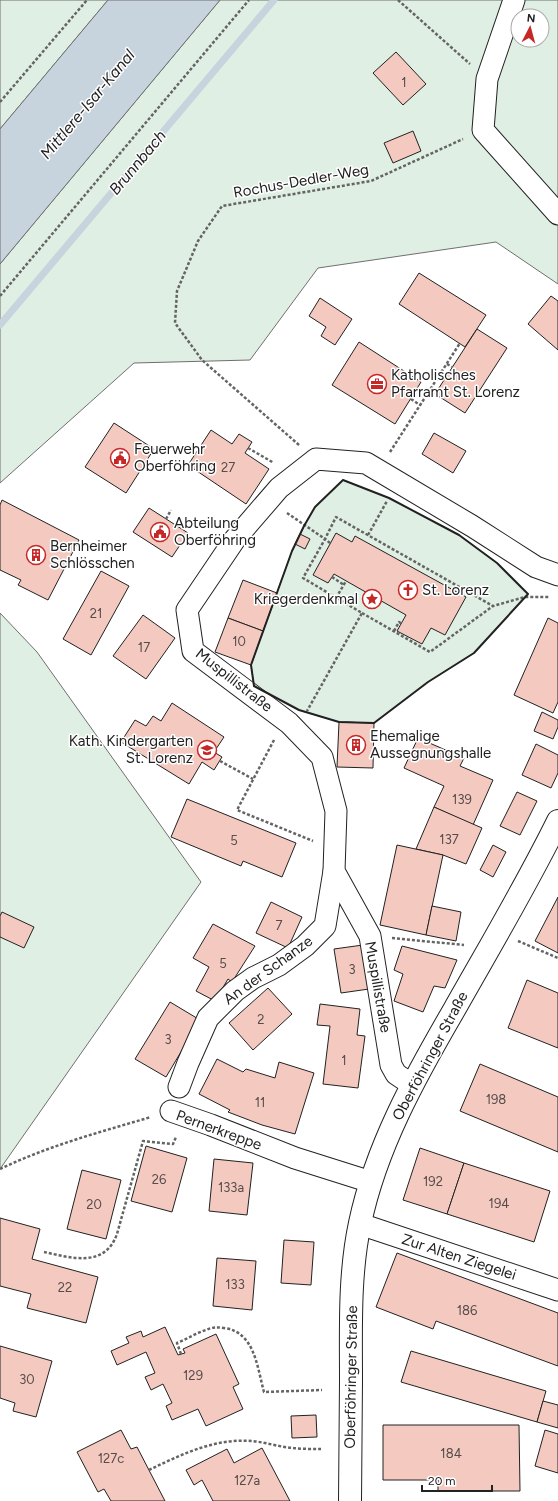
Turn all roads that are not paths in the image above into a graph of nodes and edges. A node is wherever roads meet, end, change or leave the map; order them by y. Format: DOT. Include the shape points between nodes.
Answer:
graph roads {
  1 [pos="514,0"];
  2 [pos="558,214"];
  3 [pos="558,575"];
  4 [pos="558,821"];
  5 [pos="334,871"];
  6 [pos="412,1084"];
  7 [pos="179,1087"];
  8 [pos="179,1115"];
  9 [pos="371,1182"];
  10 [pos="360,1224"];
  11 [pos="558,1290"];
  12 [pos="350,1501"];
  1 -- 2 [label="street" via="487,79 483,130"];
  3 -- 5 [label="street, Muspillistraße" via="536,567 366,463 316,459 279,488 235,539 187,610 193,651 285,720 322,757 336,811"];
  4 -- 6 [label="main road, Oberföhringer Straße" via="537,864"];
  5 -- 6 [label="street, Muspillistraße" via="370,936 391,1064 396,1074"];
  5 -- 7 [label="street, An der Schanze" via="325,926 279,966 253,978 234,991 208,1018"];
  6 -- 9 [label="main road, Oberföhringer Straße" via="393,1123"];
  8 -- 9 [label="street, Pernerkreppe" via="295,1158"];
  9 -- 10 [label="main road, Oberföhringer Straße"];
  10 -- 11 [label="street, Zur Alten Ziegelei"];
  10 -- 12 [label="main road, Oberföhringer Straße" via="353,1275 350,1335"];
}
